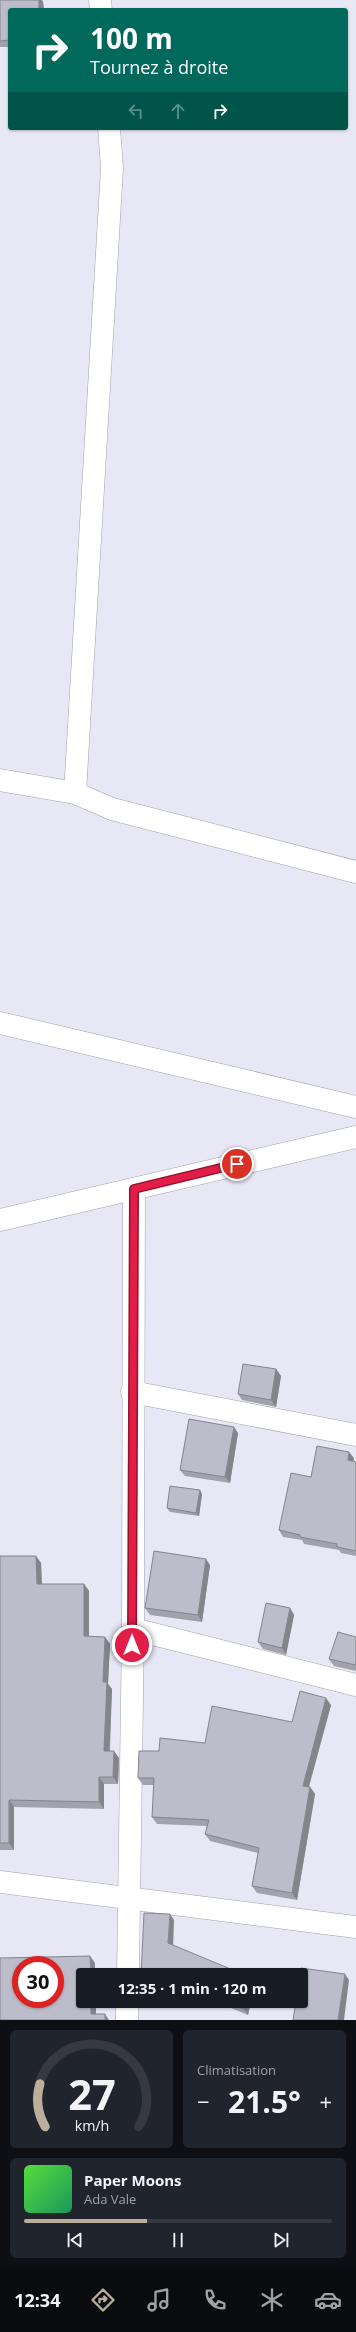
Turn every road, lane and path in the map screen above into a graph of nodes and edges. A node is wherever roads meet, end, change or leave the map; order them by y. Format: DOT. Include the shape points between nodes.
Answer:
graph roads {
  1 [pos="109,130"];
  2 [pos="0,780"];
  3 [pos="75,793"];
  4 [pos="356,872"];
  5 [pos="0,1023"];
  6 [pos="356,1107"];
  7 [pos="356,1137"];
  8 [pos="134,1189"];
  9 [pos="0,1220"];
  10 [pos="132,1392"];
  11 [pos="356,1435"];
  12 [pos="133,1630"];
  13 [pos="356,1685"];
  14 [pos="0,1882"];
  15 [pos="129,1898"];
  16 [pos="356,1927"];
  17 [pos="128,1968"];
  18 [pos="127,2008"];
  19 [pos="127,2020"];
  1 -- 3 [label="street" via="112,176"];
  2 -- 3 [label="street"];
  3 -- 4 [label="street" via="112,809"];
  5 -- 6 [label="street"];
  7 -- 8 [label="street"];
  8 -- 9 [label="street"];
  8 -- 10 [label="street"];
  10 -- 11 [label="street"];
  10 -- 12 [label="street"];
  12 -- 13 [label="street"];
  12 -- 15 [label="street"];
  14 -- 15 [label="street"];
  15 -- 16 [label="street"];
  15 -- 17 [label="street"];
  18 -- 19 [label="street"];
}
